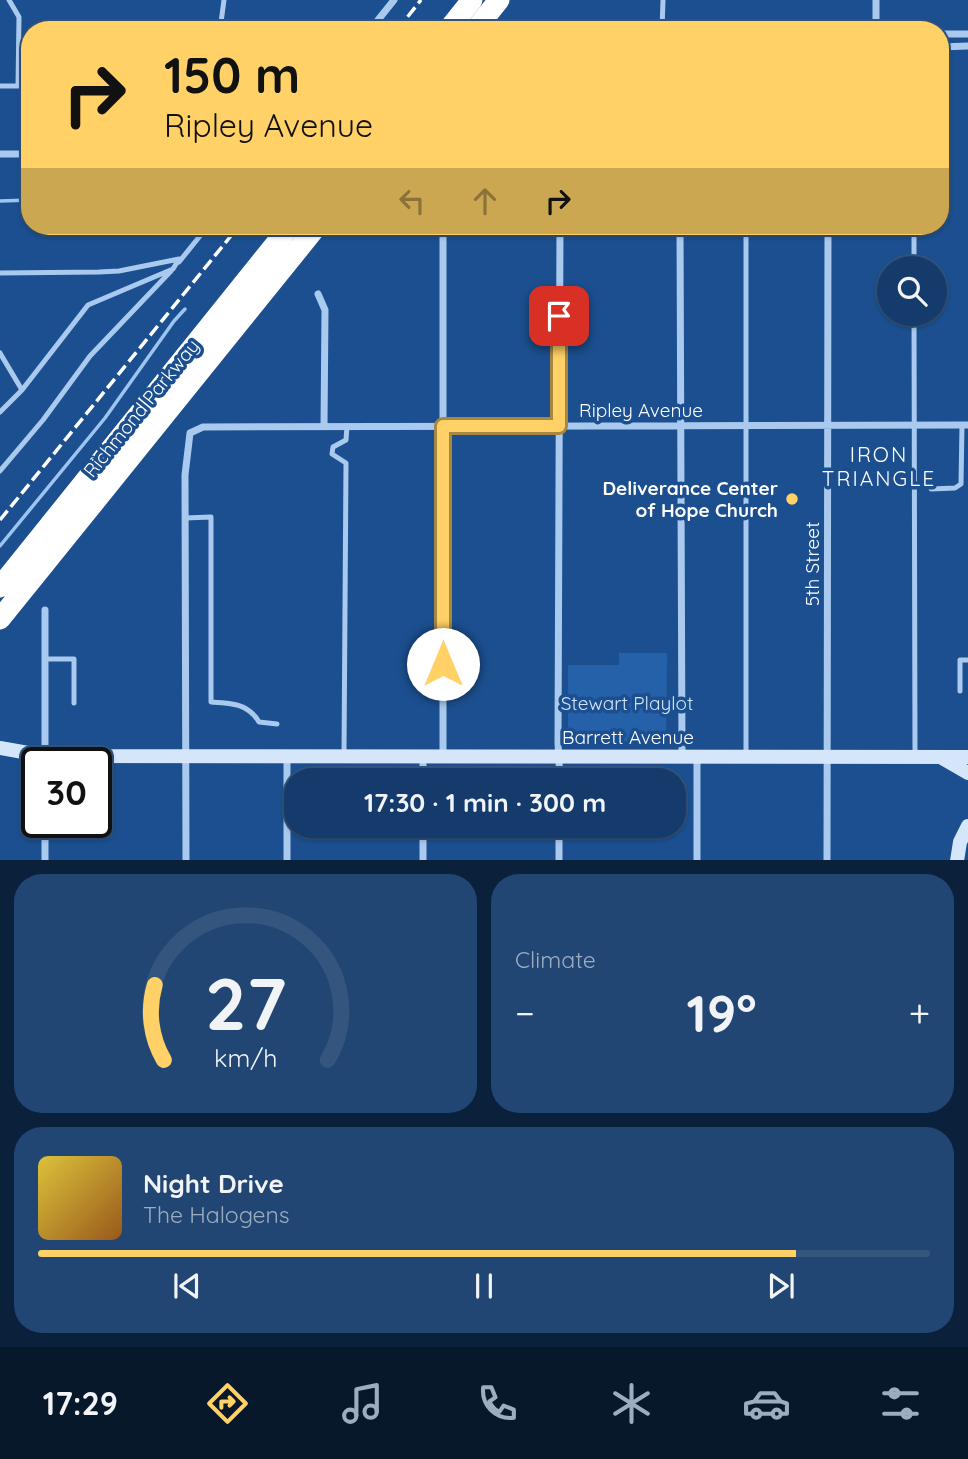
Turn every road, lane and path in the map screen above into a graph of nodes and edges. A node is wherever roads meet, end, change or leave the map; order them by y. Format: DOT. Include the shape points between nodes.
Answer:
graph roads {
  1 [pos="9,0"];
  2 [pos="224,0"];
  3 [pos="394,0"];
  4 [pos="472,0"];
  5 [pos="499,0"];
  6 [pos="663,0"];
  7 [pos="876,0"];
  8 [pos="221,21"];
  9 [pos="377,21"];
  10 [pos="455,21"];
  11 [pos="482,21"];
  12 [pos="663,21"];
  13 [pos="876,21"];
  14 [pos="949,34"];
  15 [pos="968,34"];
  16 [pos="968,46"];
  17 [pos="949,47"];
  18 [pos="0,86"];
  19 [pos="18,86"];
  20 [pos="0,154"];
  21 [pos="21,154"];
  22 [pos="201,235"];
  23 [pos="283,235"];
  24 [pos="310,235"];
  25 [pos="443,235"];
  26 [pos="560,235"];
  27 [pos="680,235"];
  28 [pos="746,235"];
  29 [pos="828,235"];
  30 [pos="914,235"];
  31 [pos="914,256"];
  32 [pos="180,262"];
  33 [pos="173,269"];
  34 [pos="0,273"];
  35 [pos="318,294"];
  36 [pos="914,326"];
  37 [pos="0,353"];
  38 [pos="22,390"];
  39 [pos="0,412"];
  40 [pos="828,425"];
  41 [pos="915,425"];
  42 [pos="965,425"];
  43 [pos="324,426"];
  44 [pos="347,426"];
  45 [pos="443,426"];
  46 [pos="559,426"];
  47 [pos="682,426"];
  48 [pos="746,426"];
  49 [pos="0,471"];
  50 [pos="931,489"];
  51 [pos="185,518"];
  52 [pos="0,587"];
  53 [pos="45,610"];
  54 [pos="0,619"];
  55 [pos="45,659"];
  56 [pos="968,660"];
  57 [pos="960,691"];
  58 [pos="74,703"];
  59 [pos="277,724"];
  60 [pos="45,747"];
  61 [pos="0,748"];
  62 [pos="21,754"];
  63 [pos="187,757"];
  64 [pos="287,757"];
  65 [pos="344,757"];
  66 [pos="423,757"];
  67 [pos="443,757"];
  68 [pos="560,757"];
  69 [pos="682,757"];
  70 [pos="697,757"];
  71 [pos="746,757"];
  72 [pos="828,757"];
  73 [pos="915,757"];
  74 [pos="941,757"];
  75 [pos="968,757"];
  76 [pos="112,759"];
  77 [pos="423,768"];
  78 [pos="560,768"];
  79 [pos="968,773"];
  80 [pos="968,826"];
  81 [pos="45,838"];
  82 [pos="423,838"];
  83 [pos="559,838"];
  84 [pos="45,860"];
  85 [pos="186,860"];
  86 [pos="287,860"];
  87 [pos="423,860"];
  88 [pos="559,860"];
  89 [pos="697,860"];
  90 [pos="827,860"];
  91 [pos="957,860"];
  1 -- 19 [label="lane" via="19,17"];
  2 -- 8 [label="lane"];
  3 -- 9 [label="street"];
  4 -- 10 [label="highway"];
  5 -- 11 [label="highway"];
  6 -- 12 [label="lane"];
  7 -- 13 [label="street"];
  14 -- 15 [label="street"];
  16 -- 17 [label="street"];
  18 -- 19 [label="lane"];
  20 -- 21 [label="street"];
  22 -- 32 [label="lane"];
  23 -- 52 [label="highway, Richmond Parkway"];
  24 -- 54 [label="highway, Richmond Parkway"];
  25 -- 45 [label="street"];
  26 -- 46 [label="street"];
  27 -- 47 [label="street"];
  28 -- 48 [label="lane"];
  29 -- 40 [label="street, 5th Street"];
  30 -- 31 [label="lane"];
  32 -- 33 [label="lane"];
  32 -- 34 [label="lane" via="173,258 120,271"];
  33 -- 38 [label="lane" via="88,305"];
  33 -- 49 [label="lane" via="90,356"];
  35 -- 43 [label="street" via="325,310"];
  36 -- 41 [label="lane"];
  37 -- 38 [label="lane"];
  38 -- 39 [label="lane"];
  40 -- 41 [label="street, Ripley Avenue"];
  40 -- 48 [label="street, Ripley Avenue"];
  40 -- 72 [label="street, 5th Street"];
  41 -- 42 [label="street, Ripley Avenue"];
  41 -- 73 [label="lane"];
  42 -- 50 [label="lane" via="961,484"];
  43 -- 44 [label="street, Ripley Avenue"];
  43 -- 51 [label="street, Ripley Avenue" via="203,427 190,433"];
  44 -- 45 [label="street, Ripley Avenue"];
  44 -- 65 [label="lane" via="346,440 332,447 332,454 346,463"];
  45 -- 46 [label="street, Ripley Avenue"];
  45 -- 67 [label="street"];
  46 -- 47 [label="street, Ripley Avenue"];
  46 -- 68 [label="street"];
  47 -- 48 [label="street, Ripley Avenue"];
  47 -- 69 [label="street"];
  48 -- 71 [label="lane"];
  51 -- 59 [label="lane" via="211,517 211,702 237,704 253,712 259,722"];
  51 -- 63 [label="street"];
  53 -- 55 [label="street"];
  55 -- 58 [label="lane" via="74,659"];
  55 -- 60 [label="street"];
  56 -- 57 [label="lane" via="960,660"];
  61 -- 62 [label="main road, Barrett Avenue"];
  63 -- 64 [label="main road, Barrett Avenue"];
  63 -- 76 [label="main road, Barrett Avenue"];
  63 -- 85 [label="street"];
  64 -- 65 [label="main road, Barrett Avenue"];
  64 -- 86 [label="street"];
  65 -- 66 [label="main road, Barrett Avenue"];
  66 -- 67 [label="main road, Barrett Avenue"];
  66 -- 77 [label="street"];
  67 -- 68 [label="main road, Barrett Avenue"];
  68 -- 69 [label="main road, Barrett Avenue"];
  68 -- 78 [label="street"];
  69 -- 70 [label="main road, Barrett Avenue"];
  70 -- 71 [label="main road, Barrett Avenue"];
  70 -- 89 [label="street"];
  71 -- 72 [label="main road, Barrett Avenue"];
  72 -- 73 [label="main road, Barrett Avenue"];
  72 -- 90 [label="street, 5th Street"];
  73 -- 74 [label="main road, Barrett Avenue"];
  74 -- 75 [label="main road, Barrett Avenue"];
  74 -- 79 [label="main road"];
  80 -- 91 [label="main road"];
  81 -- 84 [label="street"];
  82 -- 87 [label="street"];
  83 -- 88 [label="street"];
}
